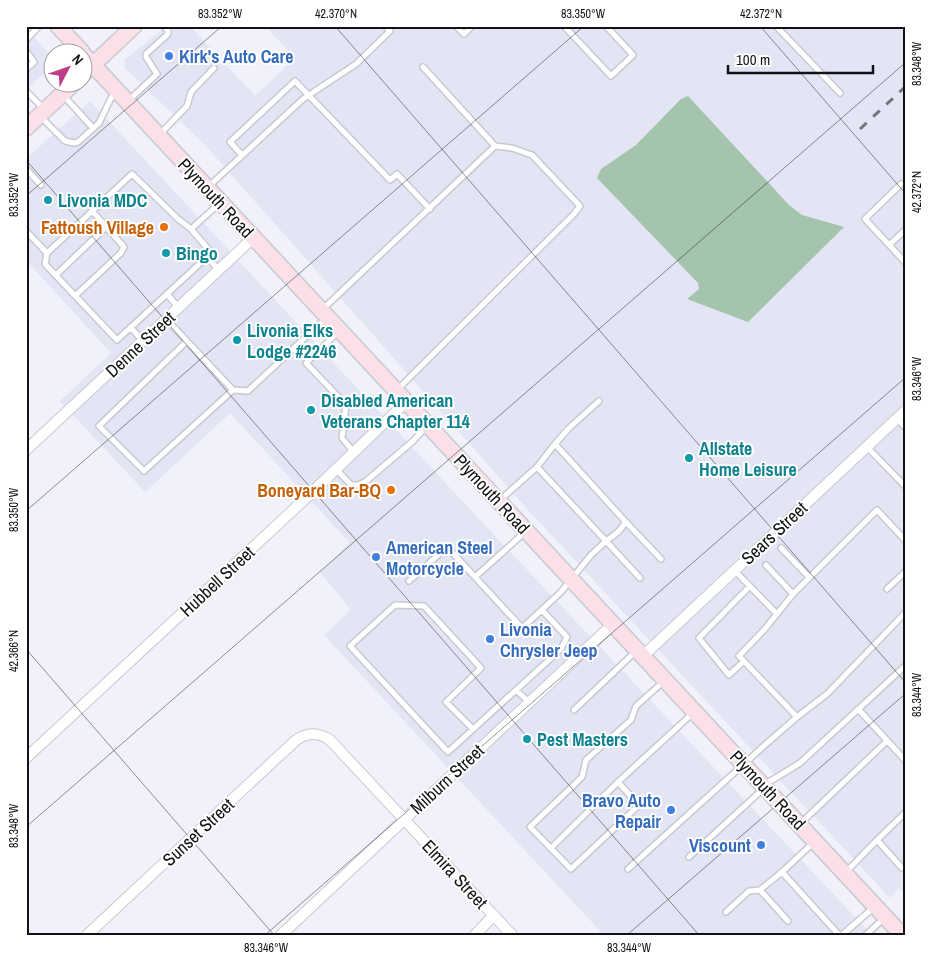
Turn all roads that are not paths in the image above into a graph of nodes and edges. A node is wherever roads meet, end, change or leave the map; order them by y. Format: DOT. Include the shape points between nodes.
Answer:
graph roads {
  1 [pos="39,26"];
  2 [pos="58,26"];
  3 [pos="134,26"];
  4 [pos="164,26"];
  5 [pos="385,26"];
  6 [pos="456,26"];
  7 [pos="472,26"];
  8 [pos="564,26"];
  9 [pos="606,26"];
  10 [pos="776,26"];
  11 [pos="26,40"];
  12 [pos="72,42"];
  13 [pos="26,51"];
  14 [pos="94,65"];
  15 [pos="423,67"];
  16 [pos="214,68"];
  17 [pos="26,70"];
  18 [pos="116,89"];
  19 [pos="26,90"];
  20 [pos="840,93"];
  21 [pos="63,94"];
  22 [pos="308,94"];
  23 [pos="128,102"];
  24 [pos="43,113"];
  25 [pos="26,128"];
  26 [pos="93,128"];
  27 [pos="158,136"];
  28 [pos="495,146"];
  29 [pos="242,155"];
  30 [pos="26,169"];
  31 [pos="901,184"];
  32 [pos="41,185"];
  33 [pos="207,188"];
  34 [pos="221,203"];
  35 [pos="430,209"];
  36 [pos="92,211"];
  37 [pos="106,227"];
  38 [pos="192,230"];
  39 [pos="905,230"];
  40 [pos="26,231"];
  41 [pos="254,238"];
  42 [pos="888,244"];
  43 [pos="47,253"];
  44 [pos="207,257"];
  45 [pos="905,262"];
  46 [pos="219,270"];
  47 [pos="56,275"];
  48 [pos="167,294"];
  49 [pos="75,296"];
  50 [pos="179,308"];
  51 [pos="324,314"];
  52 [pos="167,320"];
  53 [pos="131,328"];
  54 [pos="340,331"];
  55 [pos="144,341"];
  56 [pos="187,341"];
  57 [pos="233,390"];
  58 [pos="401,397"];
  59 [pos="599,402"];
  60 [pos="905,411"];
  61 [pos="896,418"];
  62 [pos="428,426"];
  63 [pos="905,427"];
  64 [pos="555,444"];
  65 [pos="866,447"];
  66 [pos="26,450"];
  67 [pos="354,451"];
  68 [pos="537,467"];
  69 [pos="335,468"];
  70 [pos="905,486"];
  71 [pos="499,501"];
  72 [pos="625,521"];
  73 [pos="527,531"];
  74 [pos="905,540"];
  75 [pos="606,541"];
  76 [pos="781,548"];
  77 [pos="660,559"];
  78 [pos="766,565"];
  79 [pos="734,570"];
  80 [pos="905,572"];
  81 [pos="475,577"];
  82 [pos="809,577"];
  83 [pos="571,578"];
  84 [pos="640,578"];
  85 [pos="409,581"];
  86 [pos="750,586"];
  87 [pos="887,589"];
  88 [pos="793,594"];
  89 [pos="542,610"];
  90 [pos="905,613"];
  91 [pos="777,614"];
  92 [pos="613,624"];
  93 [pos="641,653"];
  94 [pos="744,661"];
  95 [pos="905,666"];
  96 [pos="666,680"];
  97 [pos="516,690"];
  98 [pos="529,703"];
  99 [pos="858,709"];
  100 [pos="574,710"];
  101 [pos="695,711"];
  102 [pos="797,716"];
  103 [pos="473,730"];
  104 [pos="312,734"];
  105 [pos="887,742"];
  106 [pos="26,758"];
  107 [pos="905,760"];
  108 [pos="744,764"];
  109 [pos="618,782"];
  110 [pos="764,786"];
  111 [pos="905,813"];
  112 [pos="405,819"];
  113 [pos="800,824"];
  114 [pos="877,840"];
  115 [pos="815,841"];
  116 [pos="551,848"];
  117 [pos="689,857"];
  118 [pos="905,868"];
  119 [pos="628,869"];
  120 [pos="782,872"];
  121 [pos="845,873"];
  122 [pos="760,890"];
  123 [pos="875,906"];
  124 [pos="726,912"];
  125 [pos="494,915"];
  126 [pos="886,917"];
  127 [pos="788,921"];
  128 [pos="87,935"];
  129 [pos="281,935"];
  130 [pos="475,935"];
  131 [pos="512,935"];
  132 [pos="840,935"];
  133 [pos="866,935"];
  134 [pos="902,935"];
  1 -- 11 [label="lane"];
  2 -- 12 [label="main road, Plymouth Road"];
  3 -- 14 [label="main road"];
  4 -- 23 [label="lane" via="168,34 146,54 156,74"];
  5 -- 22 [label="lane" via="390,31 356,64"];
  6 -- 7 [label="lane" via="464,34"];
  8 -- 9 [label="lane" via="611,76 633,55"];
  10 -- 20 [label="lane"];
  13 -- 17 [label="lane" via="34,62"];
  14 -- 18 [label="main road, Plymouth Road"];
  15 -- 28 [label="lane"];
  16 -- 27 [label="lane" via="190,92 187,106"];
  18 -- 23 [label="main road, Plymouth Road"];
  18 -- 26 [label="lane"];
  19 -- 24 [label="lane"];
  21 -- 24 [label="main road"];
  21 -- 26 [label="lane"];
  22 -- 29 [label="lane"];
  22 -- 29 [label="lane" via="295,81 230,142"];
  22 -- 35 [label="lane" via="390,180 397,174"];
  23 -- 27 [label="main road, Plymouth Road"];
  24 -- 25 [label="main road"];
  24 -- 26 [label="lane" via="70,144 78,142"];
  27 -- 33 [label="main road, Plymouth Road"];
  28 -- 35 [label="lane"];
  28 -- 58 [label="lane" via="532,155 580,206"];
  29 -- 33 [label="lane"];
  30 -- 32 [label="lane"];
  31 -- 42 [label="lane" via="865,219"];
  33 -- 34 [label="main road, Plymouth Road"];
  34 -- 38 [label="lane"];
  34 -- 41 [label="main road, Plymouth Road"];
  35 -- 51 [label="lane"];
  36 -- 37 [label="lane"];
  36 -- 38 [label="lane" via="132,174"];
  36 -- 43 [label="lane"];
  37 -- 47 [label="lane"];
  37 -- 49 [label="lane" via="124,247"];
  38 -- 44 [label="lane" via="209,250"];
  39 -- 42 [label="lane"];
  40 -- 43 [label="lane"];
  41 -- 46 [label="street, Denne Street"];
  41 -- 51 [label="main road, Plymouth Road"];
  42 -- 45 [label="lane"];
  43 -- 47 [label="lane" via="45,264"];
  44 -- 46 [label="lane"];
  44 -- 48 [label="lane"];
  46 -- 50 [label="street, Denne Street"];
  47 -- 49 [label="lane"];
  48 -- 50 [label="lane"];
  48 -- 53 [label="lane"];
  49 -- 53 [label="lane" via="117,340"];
  50 -- 52 [label="street, Denne Street"];
  51 -- 54 [label="main road, Plymouth Road"];
  51 -- 57 [label="lane" via="248,391"];
  52 -- 55 [label="street, Denne Street"];
  52 -- 56 [label="lane"];
  53 -- 55 [label="lane"];
  54 -- 58 [label="main road, Plymouth Road"];
  54 -- 67 [label="lane" via="306,363 346,405 342,438"];
  55 -- 66 [label="street, Denne Street"];
  56 -- 57 [label="lane"];
  56 -- 57 [label="lane" via="99,426 144,471"];
  58 -- 62 [label="main road, Plymouth Road"];
  58 -- 67 [label="street, Hubbell Street"];
  59 -- 64 [label="lane"];
  60 -- 61 [label="street, Sears Street"];
  61 -- 63 [label="lane"];
  61 -- 65 [label="street, Sears Street"];
  62 -- 69 [label="lane" via="365,482 351,485"];
  62 -- 71 [label="main road, Plymouth Road"];
  64 -- 68 [label="lane"];
  64 -- 72 [label="lane"];
  65 -- 70 [label="lane"];
  65 -- 79 [label="street, Sears Street"];
  67 -- 69 [label="street, Hubbell Street"];
  68 -- 71 [label="lane"];
  68 -- 75 [label="lane"];
  69 -- 106 [label="street, Hubbell Street" via="306,499"];
  71 -- 73 [label="main road, Plymouth Road"];
  72 -- 75 [label="lane" via="622,528"];
  72 -- 77 [label="lane"];
  73 -- 81 [label="lane"];
  73 -- 83 [label="main road, Plymouth Road"];
  74 -- 82 [label="lane" via="876,510"];
  75 -- 83 [label="lane"];
  75 -- 84 [label="lane"];
  76 -- 82 [label="lane"];
  78 -- 88 [label="lane"];
  79 -- 86 [label="lane"];
  79 -- 93 [label="street, Sears Street"];
  80 -- 87 [label="lane"];
  81 -- 85 [label="lane" via="447,547"];
  81 -- 89 [label="lane" via="522,628"];
  82 -- 88 [label="lane"];
  83 -- 89 [label="lane"];
  83 -- 92 [label="main road, Plymouth Road"];
  86 -- 91 [label="lane"];
  86 -- 94 [label="lane" via="699,638 730,674"];
  88 -- 91 [label="lane"];
  89 -- 97 [label="lane" via="567,637 566,642"];
  90 -- 102 [label="lane" via="827,694"];
  91 -- 94 [label="lane" via="739,656"];
  92 -- 93 [label="main road, Plymouth Road"];
  92 -- 98 [label="street, Milburn Street"];
  93 -- 96 [label="main road, Plymouth Road"];
  93 -- 100 [label="lane"];
  94 -- 102 [label="lane"];
  95 -- 99 [label="lane"];
  96 -- 101 [label="main road, Plymouth Road"];
  96 -- 116 [label="lane" via="636,706 631,720 586,760 582,777 530,827"];
  97 -- 98 [label="lane"];
  97 -- 103 [label="lane"];
  98 -- 112 [label="street, Milburn Street"];
  99 -- 105 [label="lane"];
  99 -- 110 [label="lane" via="800,763"];
  101 -- 108 [label="main road, Plymouth Road"];
  101 -- 109 [label="lane"];
  102 -- 108 [label="lane"];
  103 -- 103 [label="lane" via="448,752 350,646 395,605 424,606 481,668 446,702"];
  104 -- 112 [label="street, Elmira Street" via="330,740"];
  104 -- 128 [label="street, Sunset Street" via="295,741"];
  105 -- 107 [label="lane"];
  105 -- 113 [label="lane"];
  108 -- 110 [label="main road, Plymouth Road"];
  108 -- 119 [label="lane"];
  109 -- 116 [label="lane"];
  109 -- 116 [label="lane" via="639,805 571,869"];
  110 -- 113 [label="main road, Plymouth Road"];
  110 -- 117 [label="lane"];
  111 -- 114 [label="lane"];
  112 -- 125 [label="street, Elmira Street"];
  112 -- 129 [label="street, Milburn Street"];
  113 -- 115 [label="main road, Plymouth Road"];
  114 -- 118 [label="lane"];
  114 -- 121 [label="lane"];
  115 -- 120 [label="lane"];
  115 -- 121 [label="main road, Plymouth Road"];
  120 -- 122 [label="lane"];
  120 -- 132 [label="lane"];
  121 -- 123 [label="main road, Plymouth Road"];
  122 -- 124 [label="lane" via="749,891"];
  122 -- 127 [label="lane"];
  123 -- 126 [label="main road, Plymouth Road"];
  123 -- 132 [label="lane"];
  125 -- 130 [label="street"];
  125 -- 131 [label="street, Elmira Street"];
  126 -- 133 [label="lane"];
  126 -- 134 [label="main road, Plymouth Road"];
}
